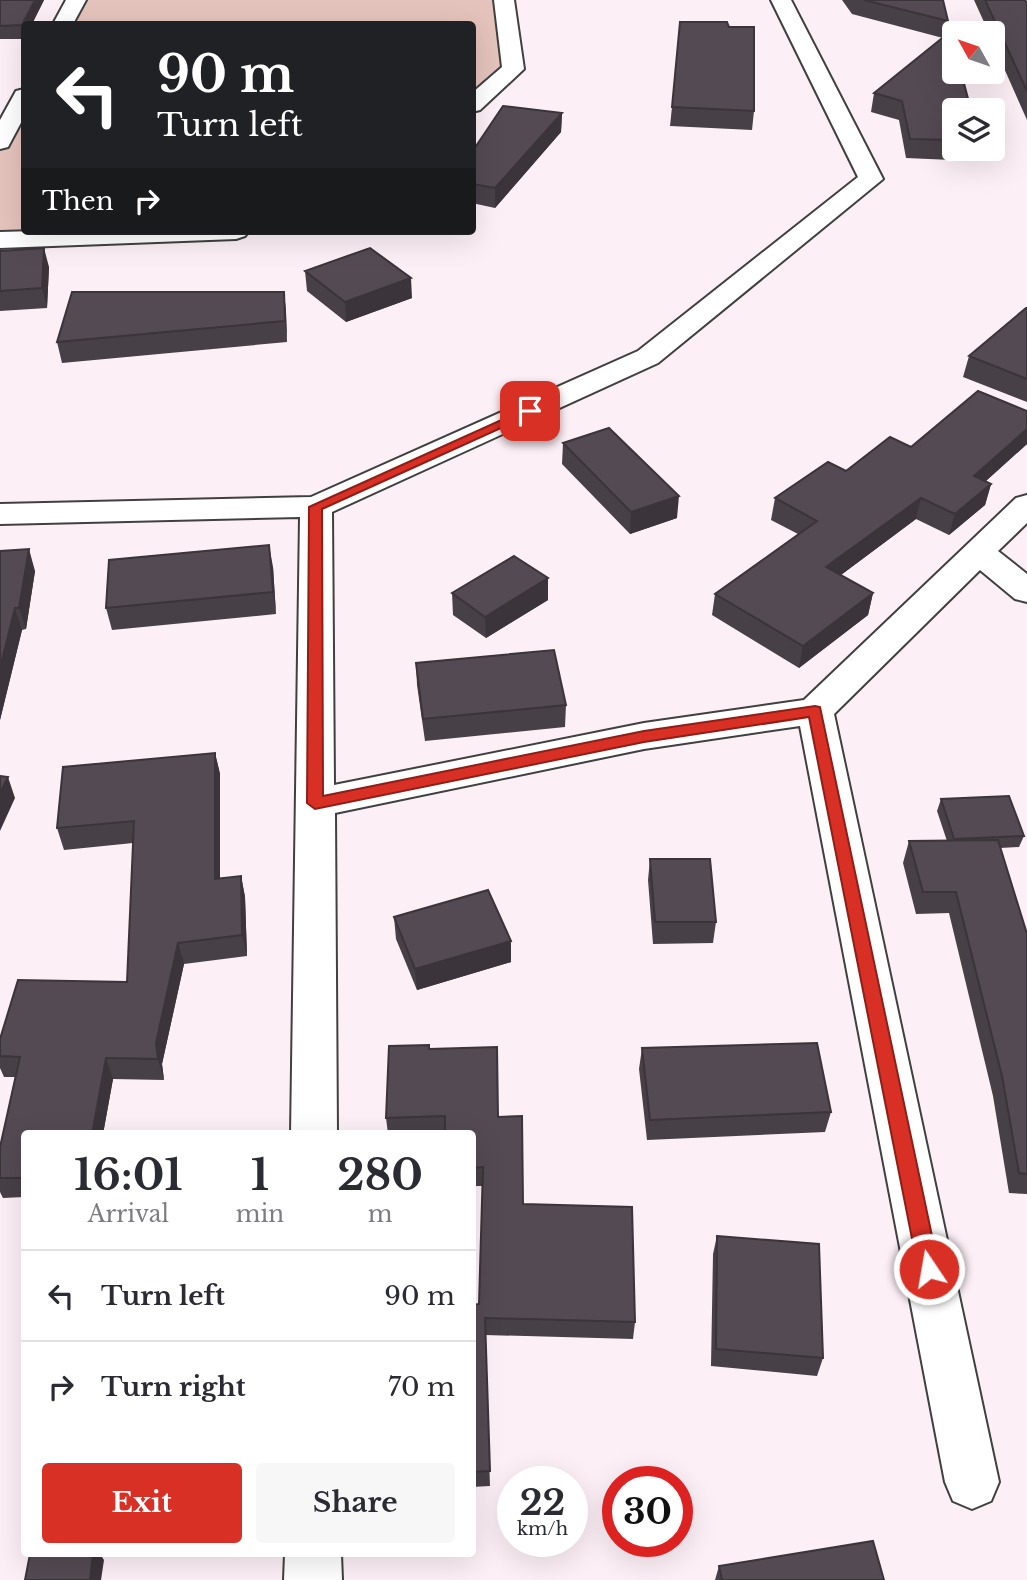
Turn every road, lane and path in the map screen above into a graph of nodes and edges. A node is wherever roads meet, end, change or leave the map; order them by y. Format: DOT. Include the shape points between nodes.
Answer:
graph roads {
  1 [pos="76,0"];
  2 [pos="504,0"];
  3 [pos="780,0"];
  4 [pos="65,21"];
  5 [pos="476,101"];
  6 [pos="21,102"];
  7 [pos="0,142"];
  8 [pos="131,235"];
  9 [pos="0,240"];
  10 [pos="1027,505"];
  11 [pos="316,507"];
  12 [pos="0,514"];
  13 [pos="978,552"];
  14 [pos="1027,591"];
  15 [pos="815,711"];
  16 [pos="315,803"];
  17 [pos="314,1130"];
  18 [pos="972,1482"];
  19 [pos="313,1557"];
  20 [pos="313,1580"];
  1 -- 4 [label="street"];
  2 -- 5 [label="street" via="513,69"];
  3 -- 11 [label="street" via="871,179 648,357"];
  6 -- 7 [label="street"];
  8 -- 9 [label="street"];
  10 -- 13 [label="street"];
  11 -- 12 [label="street"];
  11 -- 16 [label="street"];
  13 -- 14 [label="street"];
  13 -- 15 [label="street"];
  15 -- 16 [label="street" via="644,736"];
  15 -- 18 [label="street"];
  16 -- 17 [label="street"];
  19 -- 20 [label="street"];
}
